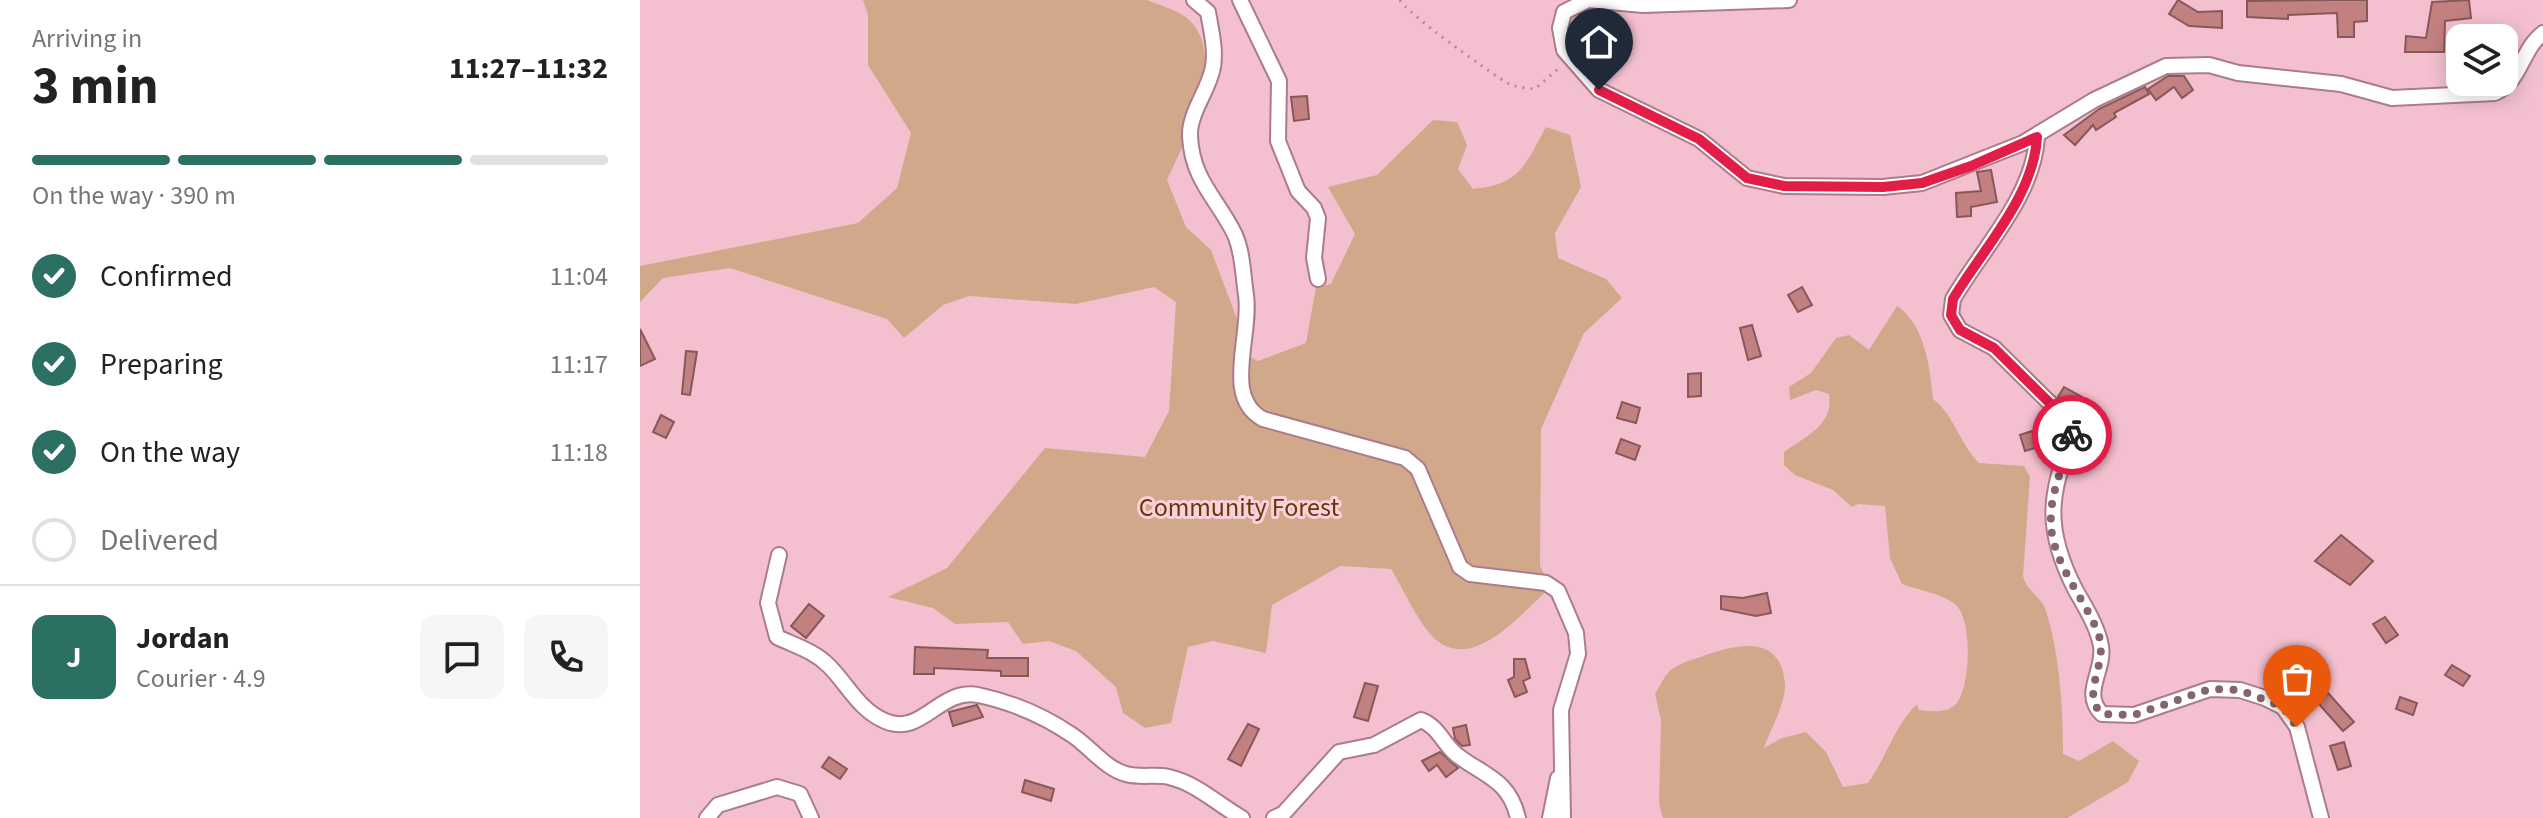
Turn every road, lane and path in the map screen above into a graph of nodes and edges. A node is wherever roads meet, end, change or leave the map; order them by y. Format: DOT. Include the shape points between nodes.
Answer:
graph roads {
  1 [pos="1194,0"];
  2 [pos="1240,0"];
  3 [pos="1400,0"];
  4 [pos="1789,0"];
  5 [pos="2543,33"];
  6 [pos="1564,50"];
  7 [pos="2037,137"];
  8 [pos="1318,279"];
  9 [pos="779,555"];
  10 [pos="1561,771"];
  11 [pos="707,818"];
  12 [pos="811,818"];
  13 [pos="1242,818"];
  14 [pos="1274,818"];
  15 [pos="1518,818"];
  16 [pos="1550,818"];
  17 [pos="1563,818"];
  18 [pos="2321,818"];
  1 -- 10 [label="street" via="1208,12 1214,46 1213,69 1189,132 1192,157 1206,193 1239,246 1247,302 1239,377 1245,403 1263,419 1405,458 1418,469 1460,567 1470,574 1546,583 1558,591 1576,633 1578,654 1561,710"];
  2 -- 8 [label="street" via="1279,81 1278,141 1298,191 1318,218"];
  3 -- 6 [label="path" via="1419,23 1521,88 1535,89 1559,71"];
  4 -- 6 [label="street" via="1643,5 1588,0 1564,12"];
  5 -- 7 [label="street" via="2533,41 2515,79 2495,93 2392,98 2341,84 2184,64 2143,74"];
  6 -- 7 [label="street" via="1613,99 1699,139 1747,178 1784,186 1922,183"];
  7 -- 18 [label="street" via="2036,159 1953,299 1951,315 1960,330 1994,348 2067,420 2073,436 2060,464 2051,525 2062,562 2098,634 2103,657 2091,694 2094,706 2102,714 2134,715 2210,689 2240,690 2283,707 2297,727"];
  9 -- 13 [label="street" via="768,603 777,637 819,658 866,710 885,722 917,723 952,696 973,694 1012,703 1072,735 1126,774 1168,777 1197,787"];
  10 -- 16 [label="street"];
  10 -- 17 [label="street"];
  11 -- 12 [label="street" via="718,805 777,787 800,794"];
  14 -- 15 [label="street" via="1339,752 1374,745 1421,720 1432,724 1458,756 1493,775"];
}
